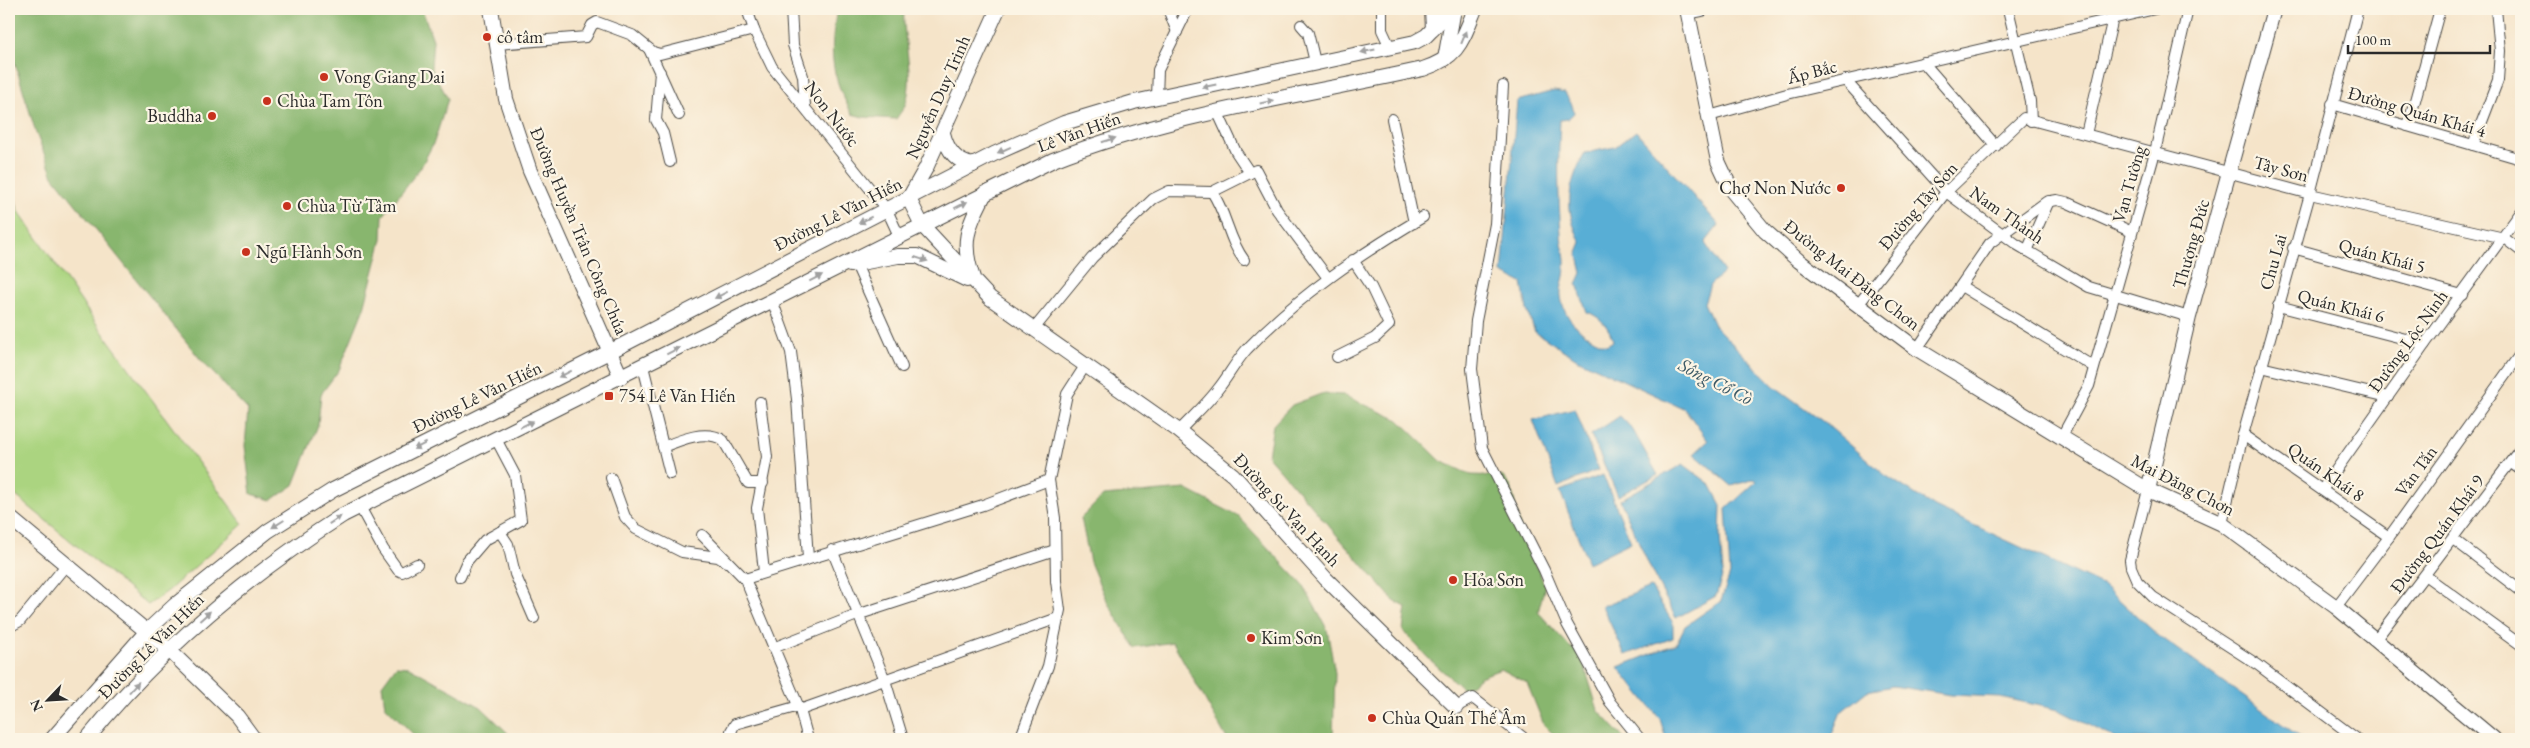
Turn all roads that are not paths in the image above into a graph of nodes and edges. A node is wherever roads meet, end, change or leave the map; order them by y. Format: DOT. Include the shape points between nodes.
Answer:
graph roads {
  1 [pos="491,9"];
  2 [pos="747,9"];
  3 [pos="791,9"];
  4 [pos="998,9"];
  5 [pos="1168,9"];
  6 [pos="1188,9"];
  7 [pos="1382,9"];
  8 [pos="1432,9"];
  9 [pos="1453,9"];
  10 [pos="1475,9"];
  11 [pos="2008,9"];
  12 [pos="2155,9"];
  13 [pos="2188,9"];
  14 [pos="2274,9"];
  15 [pos="2358,9"];
  16 [pos="2440,9"];
  17 [pos="2496,9"];
  18 [pos="1692,10"];
  19 [pos="2113,18"];
  20 [pos="1301,25"];
  21 [pos="1433,29"];
  22 [pos="754,30"];
  23 [pos="1177,32"];
  24 [pos="2015,40"];
  25 [pos="497,44"];
  26 [pos="1390,47"];
  27 [pos="649,48"];
  28 [pos="1445,59"];
  29 [pos="1315,62"];
  30 [pos="1923,62"];
  31 [pos="660,72"];
  32 [pos="1845,80"];
  33 [pos="1503,86"];
  34 [pos="1157,97"];
  35 [pos="2332,104"];
  36 [pos="805,106"];
  37 [pos="1218,113"];
  38 [pos="679,115"];
  39 [pos="1709,116"];
  40 [pos="1392,118"];
  41 [pos="2031,121"];
  42 [pos="2408,126"];
  43 [pos="943,133"];
  44 [pos="2086,134"];
  45 [pos="2473,145"];
  46 [pos="1996,146"];
  47 [pos="2155,152"];
  48 [pos="2521,159"];
  49 [pos="670,162"];
  50 [pos="973,165"];
  51 [pos="1250,173"];
  52 [pos="2231,173"];
  53 [pos="1212,192"];
  54 [pos="1946,192"];
  55 [pos="984,193"];
  56 [pos="2310,194"];
  57 [pos="909,199"];
  58 [pos="2049,201"];
  59 [pos="886,210"];
  60 [pos="2521,212"];
  61 [pos="922,225"];
  62 [pos="2132,232"];
  63 [pos="2002,234"];
  64 [pos="899,236"];
  65 [pos="2504,238"];
  66 [pos="2294,248"];
  67 [pos="2027,251"];
  68 [pos="2521,251"];
  69 [pos="1244,260"];
  70 [pos="1353,260"];
  71 [pos="856,264"];
  72 [pos="839,267"];
  73 [pos="1328,278"];
  74 [pos="975,284"];
  75 [pos="1961,286"];
  76 [pos="2115,293"];
  77 [pos="2462,295"];
  78 [pos="772,300"];
  79 [pos="1858,304"];
  80 [pos="2278,306"];
  81 [pos="2189,317"];
  82 [pos="1033,330"];
  83 [pos="2425,344"];
  84 [pos="1917,349"];
  85 [pos="609,352"];
  86 [pos="2521,352"];
  87 [pos="1337,357"];
  88 [pos="643,366"];
  89 [pos="1085,366"];
  90 [pos="902,367"];
  91 [pos="2094,367"];
  92 [pos="2261,367"];
  93 [pos="621,377"];
  94 [pos="2388,397"];
  95 [pos="760,402"];
  96 [pos="1179,431"];
  97 [pos="2243,435"];
  98 [pos="2061,438"];
  99 [pos="496,439"];
  100 [pos="663,447"];
  101 [pos="2521,448"];
  102 [pos="2511,463"];
  103 [pos="2521,470"];
  104 [pos="670,474"];
  105 [pos="611,478"];
  106 [pos="1049,480"];
  107 [pos="763,483"];
  108 [pos="2148,490"];
  109 [pos="2322,490"];
  110 [pos="360,506"];
  111 [pos="9,517"];
  112 [pos="2222,524"];
  113 [pos="500,532"];
  114 [pos="702,535"];
  115 [pos="2389,537"];
  116 [pos="2453,539"];
  117 [pos="832,550"];
  118 [pos="1055,550"];
  119 [pos="808,558"];
  120 [pos="68,564"];
  121 [pos="417,564"];
  122 [pos="733,566"];
  123 [pos="764,572"];
  124 [pos="2426,576"];
  125 [pos="460,577"];
  126 [pos="745,579"];
  127 [pos="2521,591"];
  128 [pos="2336,607"];
  129 [pos="857,614"];
  130 [pos="534,618"];
  131 [pos="1058,618"];
  132 [pos="9,627"];
  133 [pos="147,631"];
  134 [pos="2376,640"];
  135 [pos="2521,645"];
  136 [pos="773,648"];
  137 [pos="169,650"];
  138 [pos="885,680"];
  139 [pos="1456,707"];
  140 [pos="799,708"];
  141 [pos="249,737"];
  142 [pos="52,739"];
  143 [pos="87,739"];
  144 [pos="734,739"];
  145 [pos="808,739"];
  146 [pos="903,739"];
  147 [pos="1020,739"];
  148 [pos="1525,739"];
  149 [pos="1640,739"];
  150 [pos="2357,739"];
  151 [pos="2494,739"];
  1 -- 25 [label="main road, Đường Huyền Trân Công Chúa"];
  2 -- 22 [label="street, Non Nước"];
  3 -- 36 [label="street" via="793,45 803,76"];
  4 -- 43 [label="main road, Nguyễn Duy Trinh"];
  5 -- 23 [label="street"];
  6 -- 23 [label="street"];
  7 -- 26 [label="street" via="1382,30"];
  8 -- 21 [label="main road"];
  9 -- 21 [label="main road"];
  9 -- 28 [label="main road"];
  28 -- 10 [label="main road, Lê Văn Hiến, one-way" via="1461,46"];
  11 -- 24 [label="street"];
  12 -- 19 [label="street, Ấp Bắc"];
  13 -- 47 [label="street, Vạn Tường"];
  14 -- 52 [label="main road, Thượng Đức"];
  15 -- 35 [label="street, Chu Lai"];
  16 -- 42 [label="street"];
  17 -- 45 [label="street" via="2500,51 2498,80"];
  18 -- 39 [label="main road, Đường Mai Đăng Chơn"];
  19 -- 24 [label="street, Ấp Bắc"];
  19 -- 44 [label="street"];
  20 -- 29 [label="street" via="1308,33"];
  21 -- 26 [label="main road, Lê Văn Hiến" via="1415,42"];
  22 -- 27 [label="street" via="660,54"];
  22 -- 36 [label="street, Non Nước" via="772,67"];
  23 -- 34 [label="street" via="1158,70"];
  24 -- 30 [label="street, Ấp Bắc"];
  24 -- 41 [label="street" via="2030,101"];
  25 -- 27 [label="street" via="586,37 597,22 632,35"];
  25 -- 85 [label="main road, Đường Huyền Trân Công Chúa" via="506,99 530,171"];
  26 -- 29 [label="main road, Lê Văn Hiến, one-way"];
  27 -- 31 [label="street"];
  37 -- 28 [label="main road, Lê Văn Hiến, one-way" via="1423,70"];
  29 -- 34 [label="main road, Lê Văn Hiến, one-way"];
  30 -- 32 [label="street, Ấp Bắc"];
  30 -- 46 [label="street"];
  31 -- 38 [label="street"];
  31 -- 49 [label="street" via="656,120 663,133"];
  32 -- 39 [label="street, Ấp Bắc"];
  32 -- 54 [label="street, Nam Thành"];
  33 -- 149 [label="street" via="1495,224 1476,320 1472,369 1482,448 1544,570 1567,624 1610,702"];
  34 -- 50 [label="main road, Lê Văn Hiến, one-way" via="1064,123"];
  35 -- 42 [label="street, Đường Quán Khái 4"];
  35 -- 56 [label="street, Chu Lai"];
  36 -- 59 [label="street, Non Nước"];
  37 -- 51 [label="street"];
  55 -- 37 [label="main road, Lê Văn Hiến, one-way" via="1087,146 1158,125"];
  39 -- 79 [label="main road, Đường Mai Đăng Chơn" via="1718,161 1732,191 1746,210 1799,261"];
  40 -- 70 [label="street" via="1418,220"];
  41 -- 44 [label="street, Tây Sơn"];
  41 -- 46 [label="street, Đường Tây Sơn" via="2024,118"];
  42 -- 45 [label="street, Đường Quán Khái 4"];
  43 -- 50 [label="main road" via="952,153 963,163"];
  43 -- 57 [label="main road, Nguyễn Duy Trinh"];
  44 -- 47 [label="street, Tây Sơn"];
  45 -- 48 [label="street, Đường Quán Khái 4"];
  46 -- 54 [label="street, Đường Tây Sơn"];
  47 -- 52 [label="street, Tây Sơn"];
  47 -- 62 [label="street, Vạn Tường"];
  50 -- 57 [label="main road, Đường Lê Văn Hiến"];
  51 -- 53 [label="street"];
  51 -- 73 [label="street" via="1256,170 1277,210"];
  52 -- 56 [label="street, Tây Sơn"];
  52 -- 81 [label="main road, Thượng Đức"];
  53 -- 69 [label="street"];
  53 -- 82 [label="street" via="1170,191 1153,199 1092,258"];
  54 -- 63 [label="street, Nam Thành"];
  54 -- 79 [label="street, Đường Tây Sơn"];
  61 -- 55 [label="main road, Lê Văn Hiến, one-way"];
  55 -- 74 [label="main road" via="967,234 966,259"];
  56 -- 65 [label="street, Tây Sơn"];
  56 -- 66 [label="street, Chu Lai"];
  57 -- 59 [label="main road, Đường Lê Văn Hiến"];
  57 -- 61 [label="main road, Đường Sư Vạn Hạnh"];
  58 -- 62 [label="street" via="2073,204"];
  58 -- 63 [label="street"];
  58 -- 67 [label="street"];
  59 -- 64 [label="street, Non Nước"];
  59 -- 85 [label="main road, Đường Lê Văn Hiến, one-way"];
  60 -- 65 [label="street, Đường Lộc Ninh"];
  61 -- 64 [label="main road, Lê Văn Hiến"];
  61 -- 74 [label="main road, Đường Sư Vạn Hạnh"];
  62 -- 76 [label="street, Vạn Tường"];
  63 -- 67 [label="street, Nam Thành"];
  63 -- 75 [label="street" via="1990,243"];
  64 -- 72 [label="main road, Lê Văn Hiến"];
  65 -- 68 [label="street, Tây Sơn"];
  65 -- 77 [label="street, Đường Lộc Ninh"];
  66 -- 77 [label="street, Quán Khái 5"];
  66 -- 80 [label="street, Chu Lai"];
  67 -- 76 [label="street, Nam Thành" via="2090,287"];
  70 -- 73 [label="street"];
  70 -- 87 [label="street" via="1371,287 1389,325 1375,338"];
  71 -- 72 [label="main road"];
  71 -- 74 [label="main road, one-way" via="916,256"];
  71 -- 90 [label="street"];
  78 -- 72 [label="main road, Lê Văn Hiến, one-way"];
  73 -- 96 [label="street" via="1244,351 1217,391"];
  74 -- 82 [label="main road, Đường Sư Vạn Hạnh"];
  75 -- 84 [label="street"];
  75 -- 91 [label="street"];
  76 -- 81 [label="street, Nam Thành"];
  76 -- 91 [label="street, Vạn Tường"];
  77 -- 83 [label="street, Đường Lộc Ninh"];
  88 -- 78 [label="main road, Đường Lê Văn Hiến, one-way"];
  78 -- 119 [label="street" via="790,352 798,400"];
  79 -- 84 [label="main road, Đường Mai Đăng Chơn"];
  80 -- 83 [label="street, Quán Khái 6"];
  80 -- 92 [label="street, Chu Lai"];
  81 -- 108 [label="main road, Thượng Đức"];
  82 -- 89 [label="main road, Đường Sư Vạn Hạnh"];
  83 -- 94 [label="street, Đường Lộc Ninh"];
  84 -- 98 [label="main road, Mai Đăng Chơn"];
  85 -- 93 [label="main road, Đường Huyền Trân Công Chúa"];
  85 -- 133 [label="main road, Đường Lê Văn Hiến, one-way" via="333,490 268,531 203,581"];
  86 -- 115 [label="street, Văn Tấn"];
  88 -- 93 [label="main road, Đường Lê Văn Hiến"];
  88 -- 100 [label="street"];
  89 -- 96 [label="main road, Đường Sư Vạn Hạnh"];
  89 -- 106 [label="street" via="1067,394"];
  91 -- 98 [label="street, Vạn Tường" via="2089,386"];
  92 -- 94 [label="street"];
  92 -- 97 [label="street, Chu Lai"];
  99 -- 93 [label="main road, Đường Lê Văn Hiến, one-way"];
  94 -- 109 [label="street, Đường Lộc Ninh"];
  95 -- 107 [label="street" via="767,457"];
  96 -- 139 [label="main road, Đường Sư Vạn Hạnh" via="1233,475 1326,579"];
  97 -- 109 [label="street, Quán Khái 8"];
  97 -- 112 [label="street, Chu Lai"];
  98 -- 108 [label="main road, Mai Đăng Chơn"];
  99 -- 110 [label="main road, Đường Lê Văn Hiến"];
  99 -- 113 [label="street" via="515,475 521,520"];
  100 -- 104 [label="street"];
  100 -- 107 [label="street" via="696,436 716,436 722,440 748,483"];
  101 -- 102 [label="street, Đường Quán Khái 9"];
  102 -- 103 [label="street"];
  102 -- 116 [label="street, Đường Quán Khái 9"];
  105 -- 122 [label="street" via="625,517 636,529 682,552 718,557"];
  106 -- 117 [label="street" via="983,505"];
  106 -- 118 [label="street" via="1055,518"];
  107 -- 123 [label="street" via="757,508"];
  108 -- 112 [label="main road, Mai Đăng Chơn"];
  108 -- 150 [label="street" via="2130,560 2137,581 2152,597 2258,665"];
  109 -- 115 [label="street, Quán Khái 8"];
  110 -- 121 [label="street" via="398,570 402,572"];
  137 -- 110 [label="main road, Đường Lê Văn Hiến, one-way" via="219,604 284,553"];
  111 -- 120 [label="main road"];
  112 -- 128 [label="main road, Mai Đăng Chơn"];
  113 -- 125 [label="street" via="485,540 467,561"];
  113 -- 130 [label="street" via="508,544 515,574"];
  114 -- 122 [label="street"];
  115 -- 128 [label="street, Văn Tấn"];
  116 -- 124 [label="street, Đường Quán Khái 9"];
  116 -- 127 [label="street"];
  117 -- 119 [label="street"];
  117 -- 129 [label="street"];
  118 -- 129 [label="street"];
  118 -- 131 [label="street"];
  119 -- 123 [label="street"];
  120 -- 132 [label="street" via="20,621"];
  120 -- 133 [label="main road"];
  122 -- 126 [label="street"];
  123 -- 126 [label="street"];
  124 -- 134 [label="street, Đường Quán Khái 9"];
  124 -- 135 [label="street"];
  126 -- 136 [label="street"];
  128 -- 134 [label="main road, Mai Đăng Chơn"];
  129 -- 136 [label="street"];
  129 -- 138 [label="street"];
  131 -- 138 [label="street"];
  131 -- 147 [label="street" via="1048,666"];
  133 -- 137 [label="main road"];
  133 -- 142 [label="main road, Đường Lê Văn Hiến"];
  134 -- 151 [label="main road, Mai Đăng Chơn"];
  136 -- 140 [label="street"];
  137 -- 141 [label="main road" via="237,716"];
  143 -- 137 [label="main road, Đường Lê Văn Hiến, one-way"];
  138 -- 140 [label="street"];
  138 -- 146 [label="street"];
  139 -- 148 [label="street, Đường Sư Vạn Hạnh" via="1473,698"];
  140 -- 144 [label="street" via="735,724 731,731"];
  140 -- 145 [label="street"];
}
